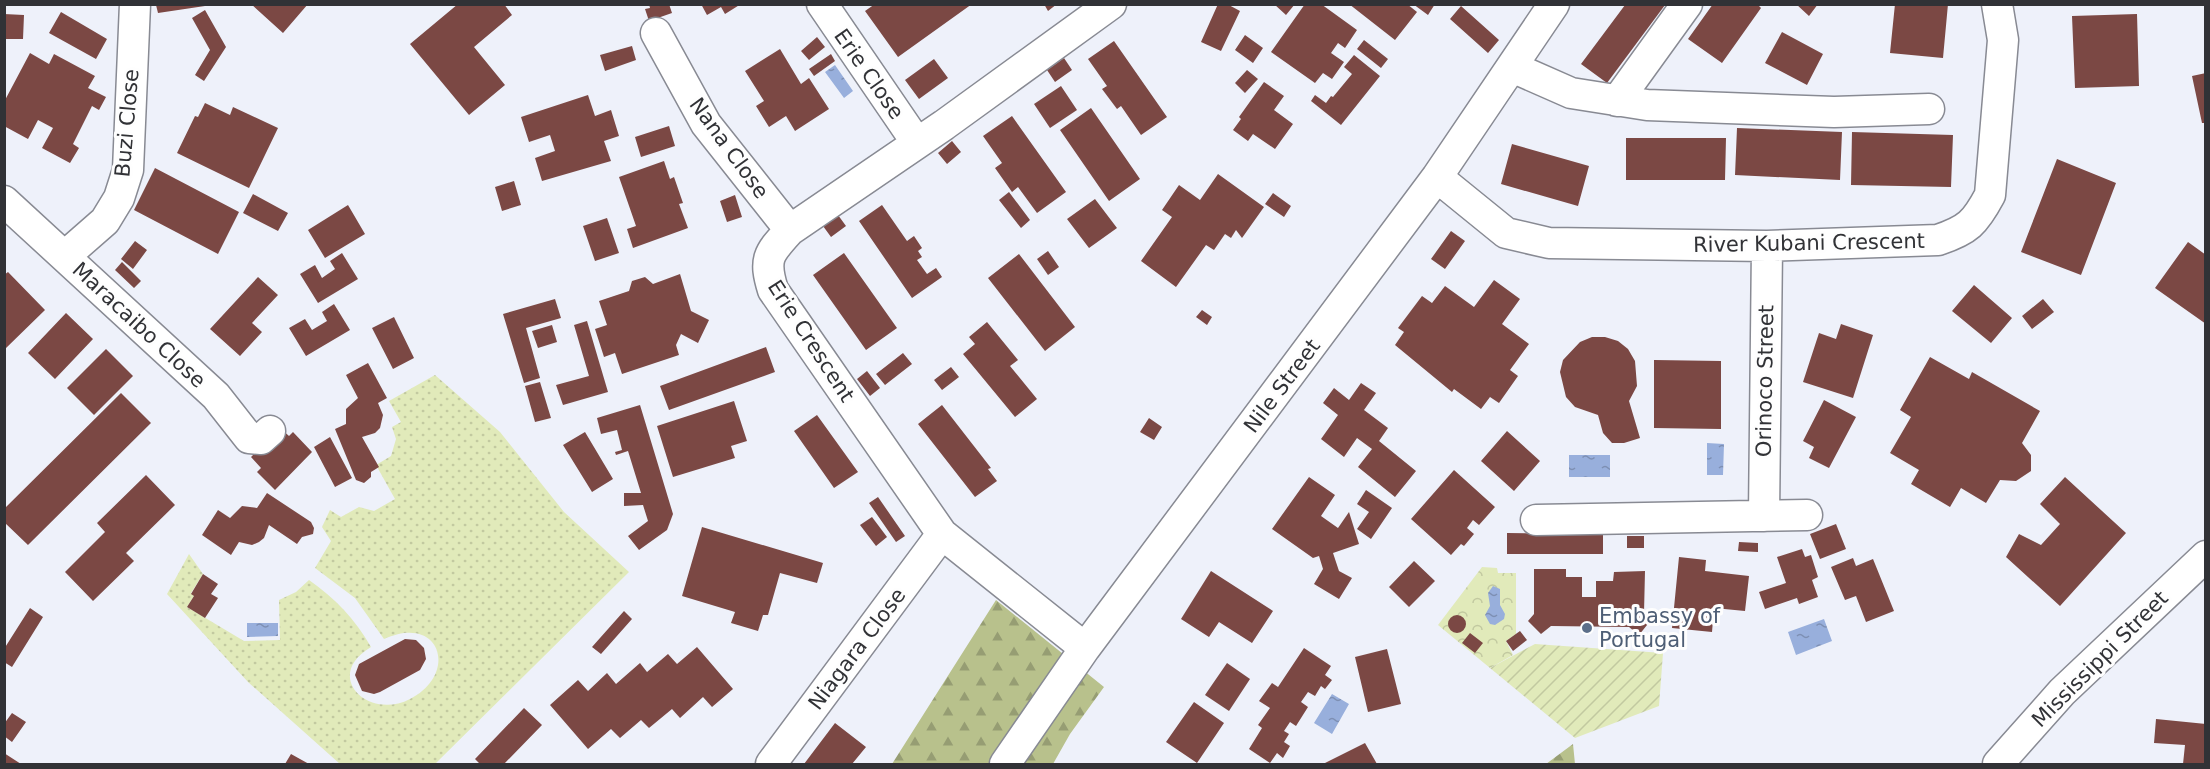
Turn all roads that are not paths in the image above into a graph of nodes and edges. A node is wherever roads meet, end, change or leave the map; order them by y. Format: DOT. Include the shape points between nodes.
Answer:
graph roads {
  1 [pos="135,4"];
  2 [pos="822,4"];
  3 [pos="1112,4"];
  4 [pos="1554,4"];
  5 [pos="1687,4"];
  6 [pos="1997,4"];
  7 [pos="656,33"];
  8 [pos="1512,67"];
  9 [pos="1617,101"];
  10 [pos="1929,109"];
  11 [pos="917,143"];
  12 [pos="1437,177"];
  13 [pos="4,201"];
  14 [pos="790,230"];
  15 [pos="1767,246"];
  16 [pos="65,256"];
  17 [pos="270,430"];
  18 [pos="1807,515"];
  19 [pos="1764,516"];
  20 [pos="1536,520"];
  21 [pos="942,534"];
  22 [pos="2205,556"];
  23 [pos="1085,648"];
  24 [pos="771,765"];
  25 [pos="1005,765"];
  26 [pos="1998,765"];
  1 -- 16 [label="street, Buzi Close" via="128,170 105,221"];
  2 -- 11 [label="street, Erie Close"];
  3 -- 11 [label="street, Erie Crescent"];
  4 -- 8 [label="street, Nile Street"];
  5 -- 9 [label="street"];
  6 -- 15 [label="street, River Kubani Crescent" via="2003,40 1990,195 1978,217 1963,232 1938,240"];
  7 -- 14 [label="street, Nana Close" via="706,124"];
  8 -- 9 [label="street" via="1571,93"];
  8 -- 12 [label="street, Nile Street"];
  9 -- 10 [label="street" via="1834,112"];
  11 -- 14 [label="street, Erie Crescent"];
  12 -- 15 [label="street, River Kubani Crescent" via="1506,233 1521,238 1549,243"];
  12 -- 23 [label="street, Nile Street"];
  13 -- 16 [label="street, Maracaibo Close"];
  14 -- 21 [label="street, Erie Crescent" via="770,252 767,271 773,290"];
  15 -- 19 [label="street, Orinoco Street"];
  16 -- 17 [label="street, Maracaibo Close" via="216,396 249,438 261,440"];
  18 -- 19 [label="street"];
  19 -- 20 [label="street"];
  21 -- 23 [label="street, Erie Crescent"];
  21 -- 24 [label="street, Niagara Close"];
  22 -- 26 [label="street, Mississippi Street" via="2062,692"];
  23 -- 25 [label="street, Nile Street"];
}
